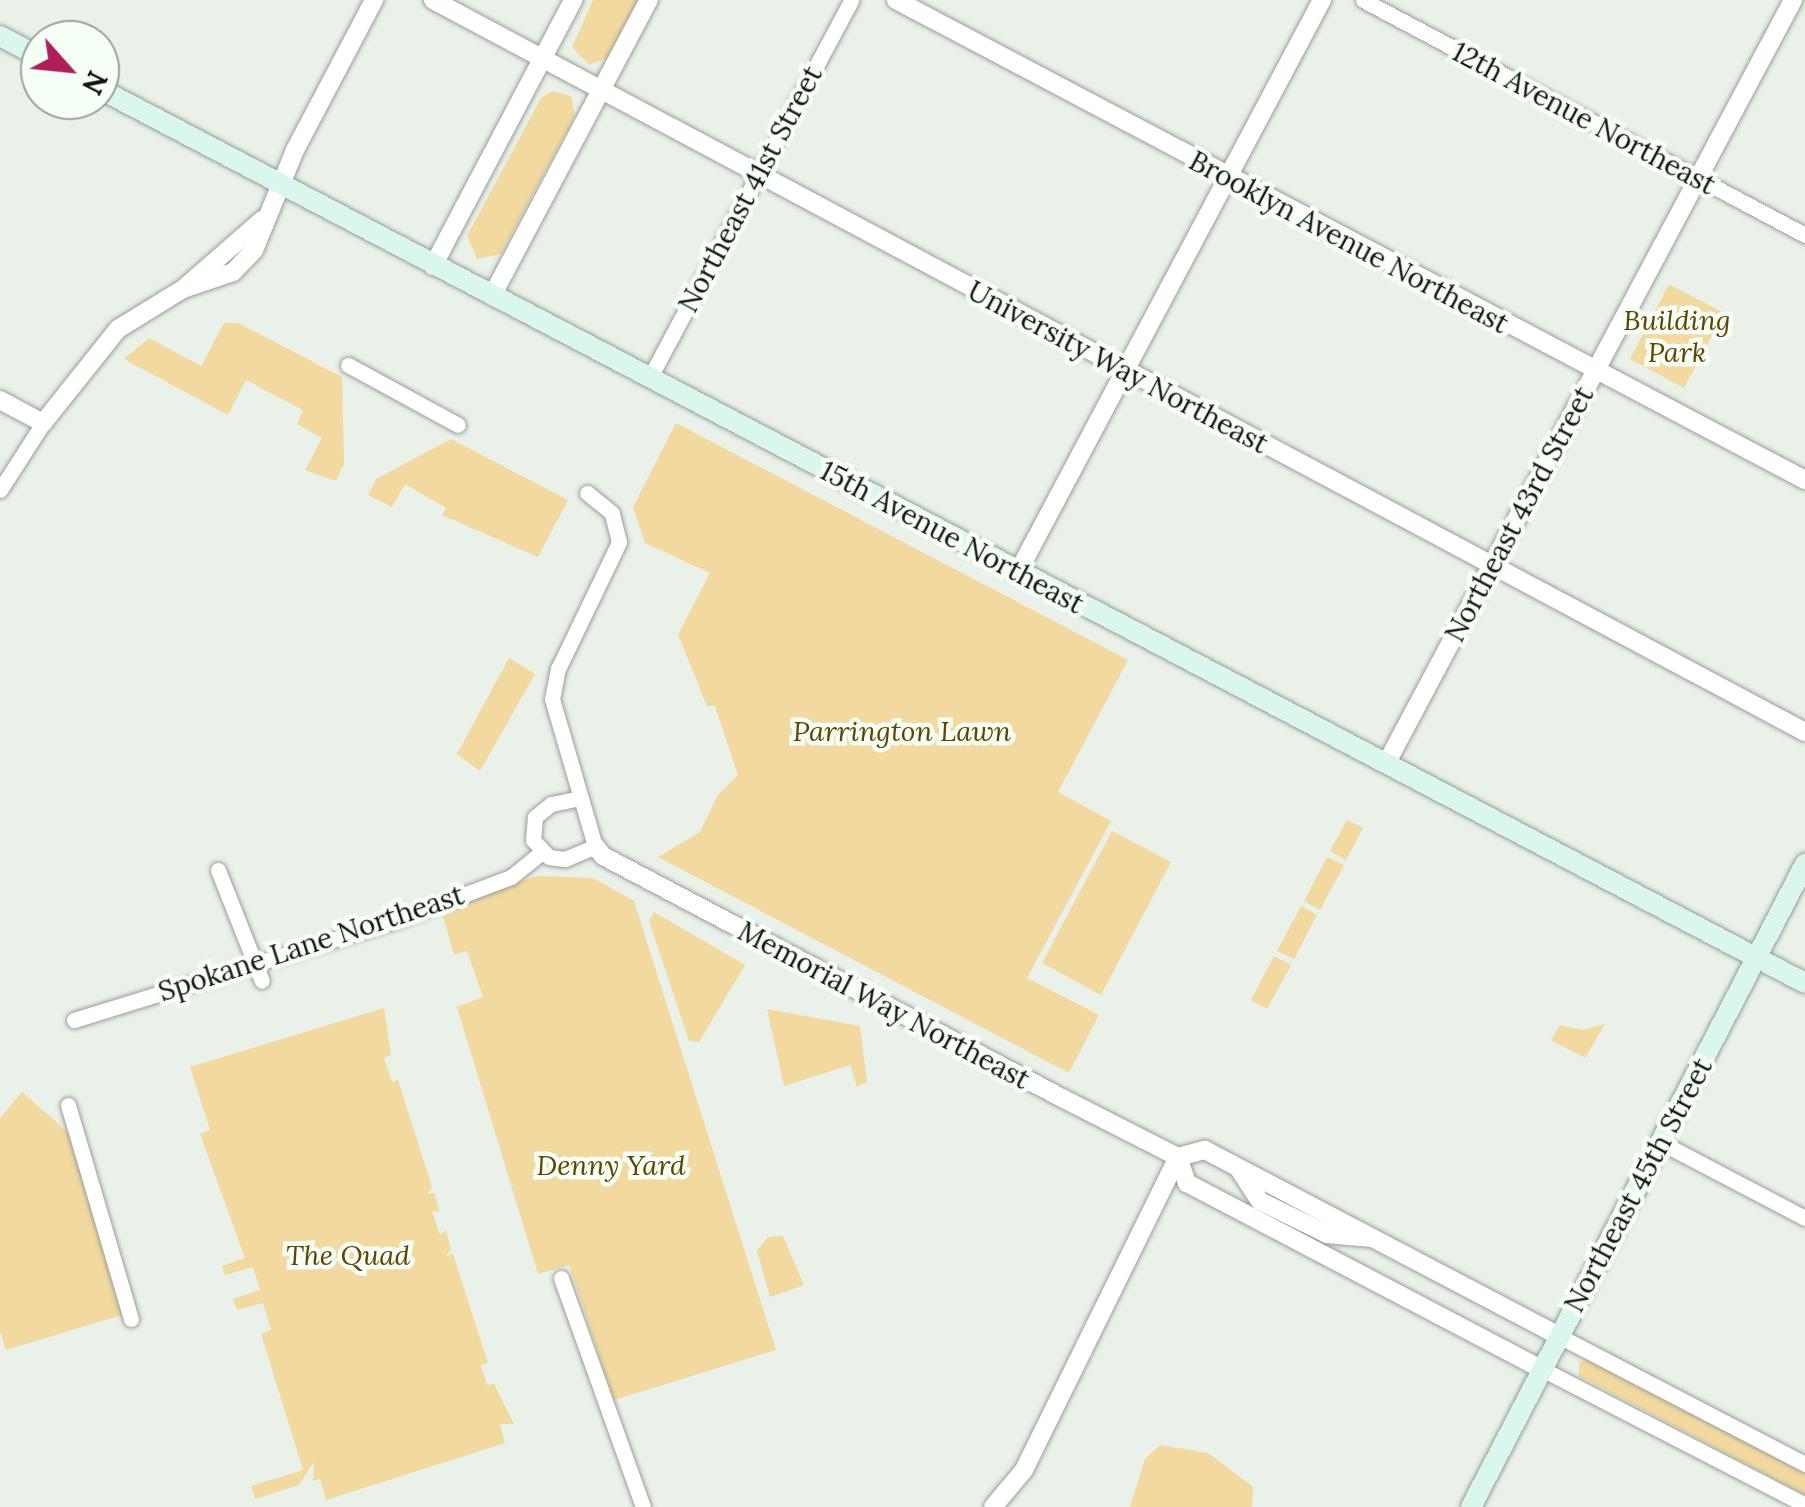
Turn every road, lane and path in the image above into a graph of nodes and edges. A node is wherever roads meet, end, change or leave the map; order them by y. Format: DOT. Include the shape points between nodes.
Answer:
graph roads {
  1 [pos="374,0"];
  2 [pos="433,0"];
  3 [pos="573,0"];
  4 [pos="649,0"];
  5 [pos="851,0"];
  6 [pos="896,0"];
  7 [pos="1322,0"];
  8 [pos="1363,0"];
  9 [pos="1793,0"];
  10 [pos="542,59"];
  11 [pos="600,91"];
  12 [pos="120,101"];
  13 [pos="757,175"];
  14 [pos="1699,178"];
  15 [pos="1228,179"];
  16 [pos="279,185"];
  17 [pos="1805,235"];
  18 [pos="433,266"];
  19 [pos="492,296"];
  20 [pos="348,365"];
  21 [pos="1594,370"];
  22 [pos="1126,372"];
  23 [pos="649,379"];
  24 [pos="0,400"];
  25 [pos="43,423"];
  26 [pos="458,425"];
  27 [pos="1805,480"];
  28 [pos="0,490"];
  29 [pos="587,493"];
  30 [pos="1492,566"];
  31 [pos="1018,572"];
  32 [pos="1805,732"];
  33 [pos="1386,764"];
  34 [pos="580,798"];
  35 [pos="596,846"];
  36 [pos="541,853"];
  37 [pos="1805,864"];
  38 [pos="218,870"];
  39 [pos="1756,958"];
  40 [pos="256,964"];
  41 [pos="262,981"];
  42 [pos="1805,983"];
  43 [pos="74,1020"];
  44 [pos="68,1105"];
  45 [pos="1660,1142"];
  46 [pos="1178,1157"];
  47 [pos="1805,1218"];
  48 [pos="1446,1277"];
  49 [pos="561,1278"];
  50 [pos="1429,1310"];
  51 [pos="132,1318"];
  52 [pos="1559,1336"];
  53 [pos="1542,1368"];
  54 [pos="1805,1464"];
  55 [pos="1805,1506"];
  56 [pos="643,1507"];
  57 [pos="993,1507"];
  58 [pos="1471,1507"];
  1 -- 16 [label="street"];
  2 -- 10 [label="street, University Way Northeast"];
  3 -- 10 [label="street"];
  4 -- 11 [label="street"];
  5 -- 13 [label="street, Northeast 41st Street"];
  6 -- 15 [label="street, Brooklyn Avenue Northeast"];
  7 -- 15 [label="street"];
  8 -- 14 [label="street, 12th Avenue Northeast"];
  9 -- 14 [label="street, Northeast 43rd Street"];
  10 -- 11 [label="street, University Way Northeast"];
  10 -- 18 [label="street"];
  11 -- 13 [label="street, University Way Northeast"];
  11 -- 19 [label="street"];
  12 -- 16 [label="main road, 15th Avenue Northeast"];
  13 -- 22 [label="street, University Way Northeast"];
  13 -- 23 [label="street, Northeast 41st Street"];
  14 -- 17 [label="street, 12th Avenue Northeast"];
  14 -- 21 [label="street, Northeast 43rd Street"];
  15 -- 21 [label="street, Brooklyn Avenue Northeast"];
  15 -- 22 [label="street"];
  16 -- 18 [label="main road, 15th Avenue Northeast"];
  16 -- 25 [label="street" via="262,220 183,290 118,328"];
  18 -- 19 [label="main road, 15th Avenue Northeast"];
  19 -- 23 [label="main road, 15th Avenue Northeast"];
  20 -- 26 [label="street"];
  21 -- 27 [label="street, Brooklyn Avenue Northeast"];
  21 -- 30 [label="street, Northeast 43rd Street"];
  22 -- 30 [label="street, University Way Northeast"];
  22 -- 31 [label="street"];
  23 -- 31 [label="main road, 15th Avenue Northeast"];
  24 -- 25 [label="street"];
  25 -- 28 [label="street"];
  29 -- 34 [label="street" via="612,514 619,542 554,681 553,712"];
  30 -- 32 [label="street, University Way Northeast"];
  30 -- 33 [label="street, Northeast 43rd Street"];
  31 -- 33 [label="main road, 15th Avenue Northeast"];
  33 -- 39 [label="main road, 15th Avenue Northeast"];
  34 -- 35 [label="street"];
  34 -- 36 [label="street" via="551,804 535,818 532,832"];
  35 -- 36 [label="street" via="565,859"];
  35 -- 46 [label="street, Memorial Way Northeast" via="603,856 762,942"];
  36 -- 40 [label="street, Spokane Lane Northeast" via="511,877"];
  37 -- 39 [label="main road, Northeast 45th Street"];
  38 -- 40 [label="street"];
  39 -- 42 [label="main road, 15th Avenue Northeast"];
  39 -- 45 [label="main road, Northeast 45th Street"];
  40 -- 41 [label="street"];
  40 -- 43 [label="street, Spokane Lane Northeast"];
  44 -- 51 [label="street"];
  45 -- 47 [label="street"];
  45 -- 52 [label="main road, Northeast 45th Street"];
  46 -- 48 [label="street, Memorial Way Northeast" via="1205,1150 1239,1168 1260,1201 1328,1234 1373,1238"];
  46 -- 50 [label="street, Memorial Way Northeast" via="1187,1183"];
  46 -- 57 [label="street" via="1024,1470"];
  48 -- 50 [label="street"];
  48 -- 52 [label="street"];
  49 -- 56 [label="street"];
  50 -- 53 [label="street, Memorial Way Northeast"];
  52 -- 53 [label="main road, Northeast 45th Street"];
  52 -- 54 [label="street"];
  53 -- 55 [label="street"];
  53 -- 58 [label="main road, Northeast 45th Street"];
}
